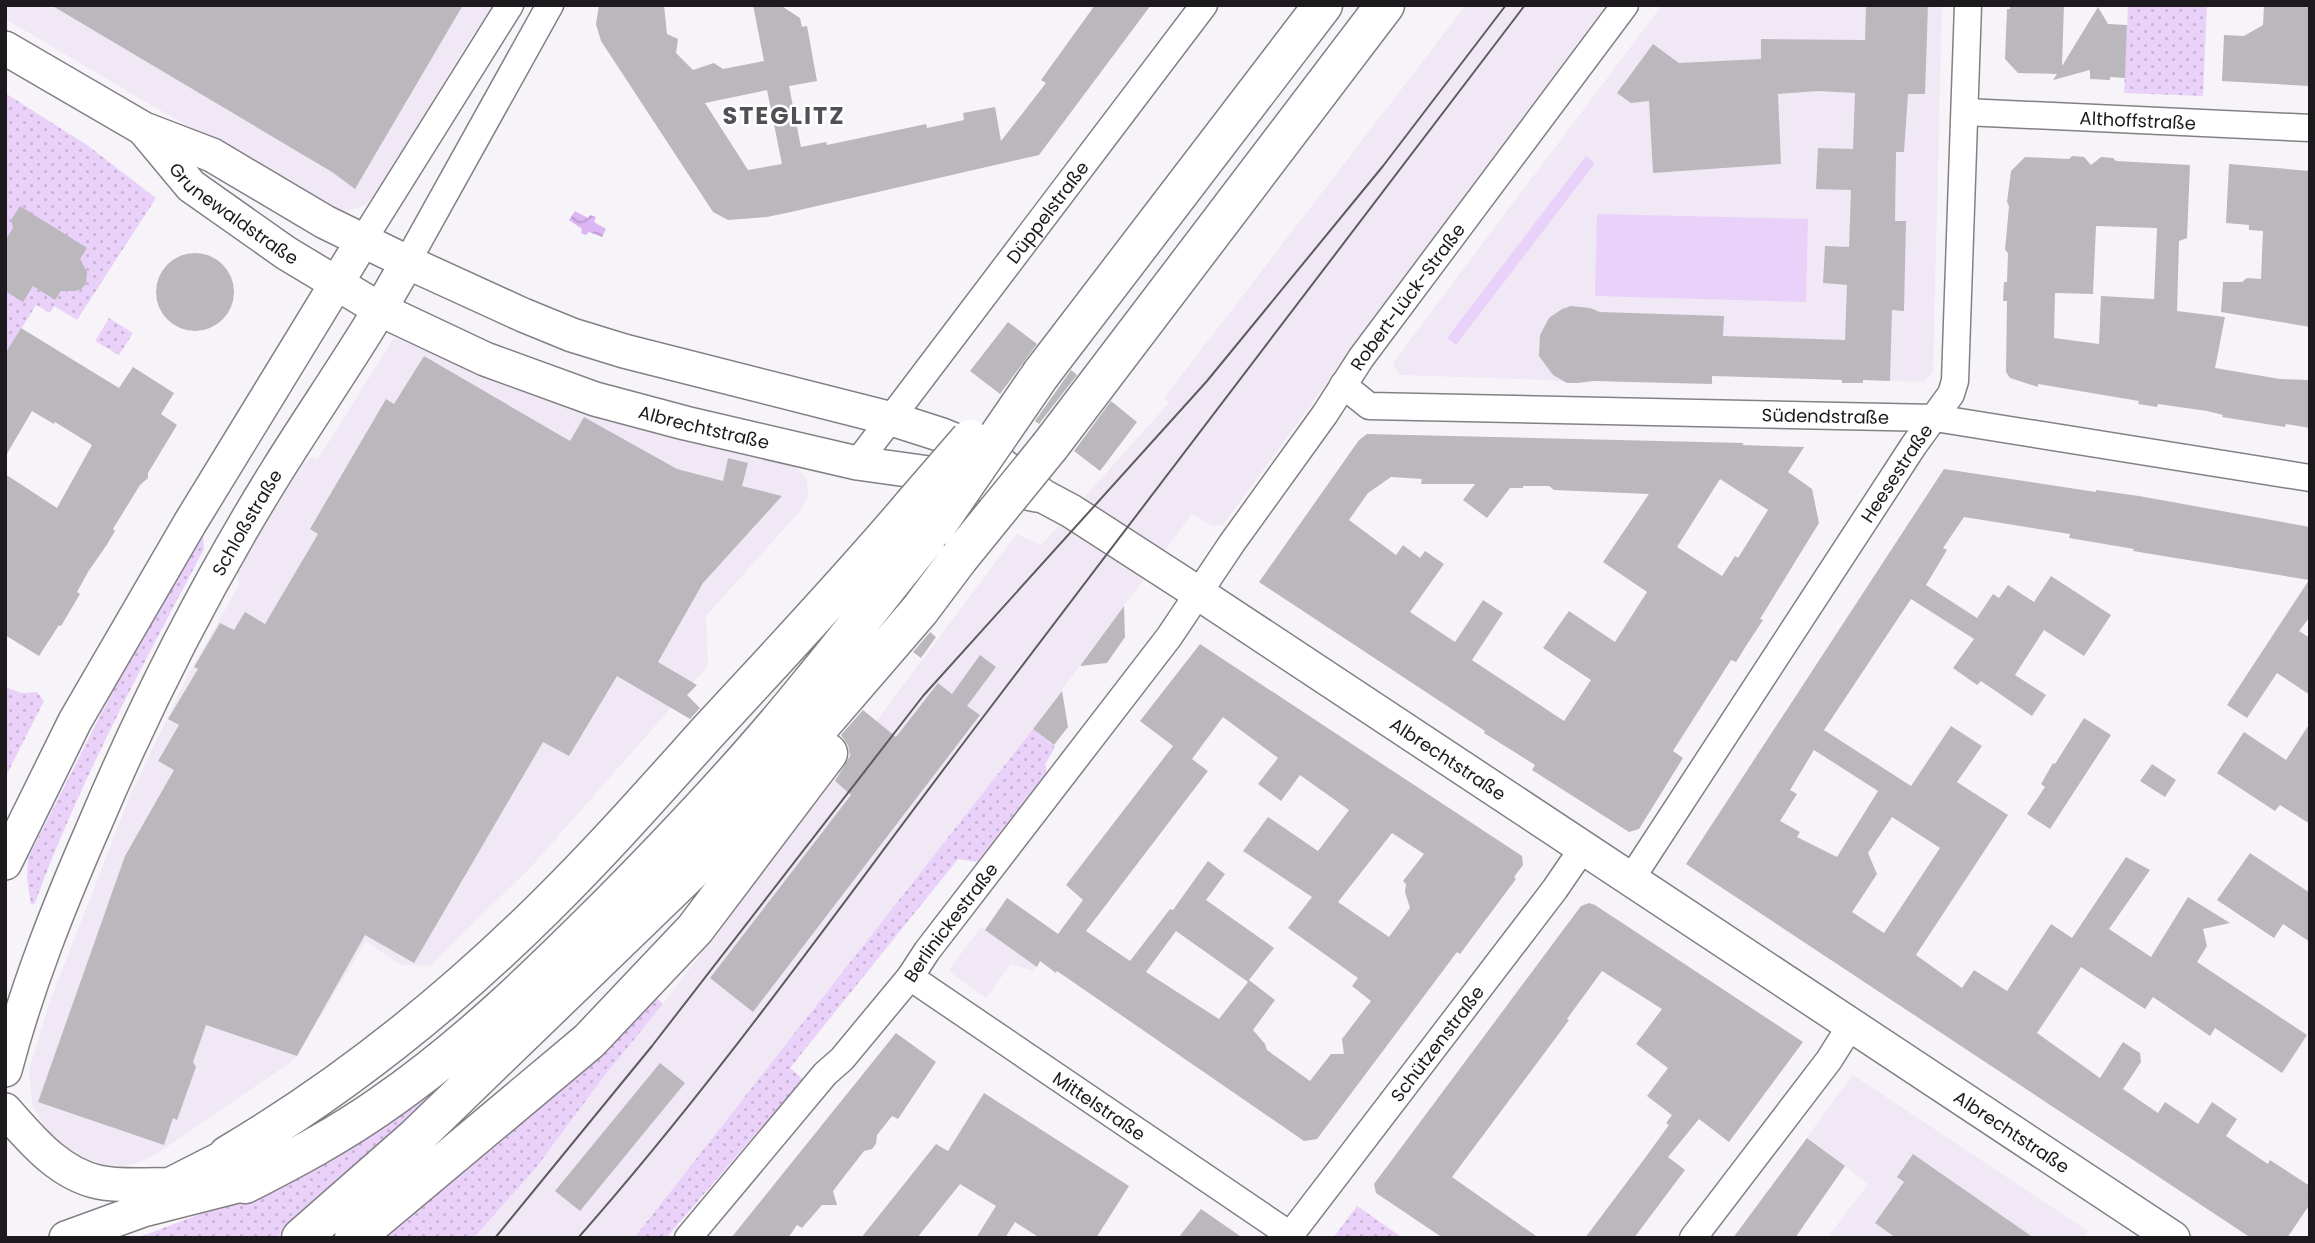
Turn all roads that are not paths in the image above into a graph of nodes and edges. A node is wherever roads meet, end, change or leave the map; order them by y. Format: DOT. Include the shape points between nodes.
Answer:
graph roads {
  1 [pos="510,5"];
  2 [pos="550,5"];
  3 [pos="1204,5"];
  4 [pos="1324,5"];
  5 [pos="1385,5"];
  6 [pos="1625,5"];
  7 [pos="1968,5"];
  8 [pos="5,48"];
  9 [pos="1965,112"];
  10 [pos="2310,128"];
  11 [pos="144,129"];
  12 [pos="363,240"];
  13 [pos="407,262"];
  14 [pos="334,283"];
  15 [pos="381,310"];
  16 [pos="1041,374"];
  17 [pos="1343,386"];
  18 [pos="1935,418"];
  19 [pos="892,419"];
  20 [pos="857,463"];
  21 [pos="898,468"];
  22 [pos="2310,478"];
  23 [pos="1043,496"];
  24 [pos="1198,593"];
  25 [pos="920,610"];
  26 [pos="1583,848"];
  27 [pos="5,863"];
  28 [pos="1631,879"];
  29 [pos="596,941"];
  30 [pos="911,977"];
  31 [pos="1851,1025"];
  32 [pos="5,1070"];
  33 [pos="5,1110"];
  34 [pos="236,1169"];
  35 [pos="169,1185"];
  36 [pos="143,1210"];
  37 [pos="1289,1236"];
  38 [pos="66,1238"];
  39 [pos="301,1238"];
  40 [pos="354,1238"];
  41 [pos="688,1238"];
  42 [pos="1693,1238"];
  43 [pos="2173,1238"];
  1 -- 12 [label="street"];
  2 -- 13 [label="street, Schloßstraße"];
  3 -- 19 [label="street, Düppelstraße"];
  4 -- 16 [label="highway"];
  5 -- 25 [label="highway, bridge"];
  6 -- 17 [label="street, Robert-Lück-Straße"];
  7 -- 9 [label="street, Heesestraße"];
  8 -- 11 [label="main road, Grunewaldstraße"];
  9 -- 10 [label="street, Althoffstraße"];
  9 -- 18 [label="street, Heesestraße" via="1955,381"];
  11 -- 12 [label="main road, Grunewaldstraße" via="212,155"];
  11 -- 14 [label="main road, Grunewaldstraße" via="191,186"];
  12 -- 13 [label="main road, Grunewaldstraße"];
  12 -- 14 [label="main road"];
  13 -- 15 [label="main road, Schloßstraße"];
  13 -- 19 [label="main road, Albrechtstraße" via="572,335"];
  14 -- 15 [label="main road, Grunewaldstraße"];
  14 -- 27 [label="main road" via="82,709"];
  15 -- 20 [label="main road, Albrechtstraße" via="485,359 595,398"];
  15 -- 32 [label="main road, Schloßstraße" via="222,564 131,740 57,913"];
  16 -- 29 [label="highway, bridge" via="935,528 809,685 678,835"];
  16 -- 34 [label="highway, bridge" via="989,418 859,568 553,899 450,995 314,1100"];
  17 -- 18 [label="street, Südendstraße" via="1369,406"];
  17 -- 24 [label="street, Robert-Lück-Straße"];
  18 -- 22 [label="street, Südendstraße"];
  18 -- 28 [label="street, Heesestraße"];
  19 -- 20 [label="street, Düppelstraße"];
  19 -- 21 [label="street"];
  19 -- 23 [label="main road, Albrechtstraße" via="986,453"];
  20 -- 21 [label="main road, Albrechtstraße"];
  21 -- 23 [label="main road, Albrechtstraße"];
  23 -- 24 [label="main road, Albrechtstraße"];
  24 -- 26 [label="main road, Albrechtstraße"];
  24 -- 30 [label="street, Berlinickestraße"];
  25 -- 29 [label="highway" via="691,871"];
  25 -- 40 [label="highway" via="849,725 695,929 589,1041"];
  26 -- 28 [label="main road, Albrechtstraße"];
  26 -- 37 [label="street, Schützenstraße"];
  28 -- 31 [label="main road, Albrechtstraße"];
  29 -- 34 [label="highway" via="400,1092 320,1145"];
  29 -- 39 [label="highway" via="416,1137"];
  30 -- 37 [label="street, Mittelstraße"];
  30 -- 41 [label="street, Berlinickestraße"];
  31 -- 42 [label="street"];
  31 -- 43 [label="main road, Albrechtstraße"];
  33 -- 35 [label="main road" via="33,1141 71,1171 99,1182"];
  34 -- 35 [label="main road"];
  34 -- 36 [label="main road"];
  35 -- 36 [label="main road"];
  36 -- 38 [label="main road"];
}
